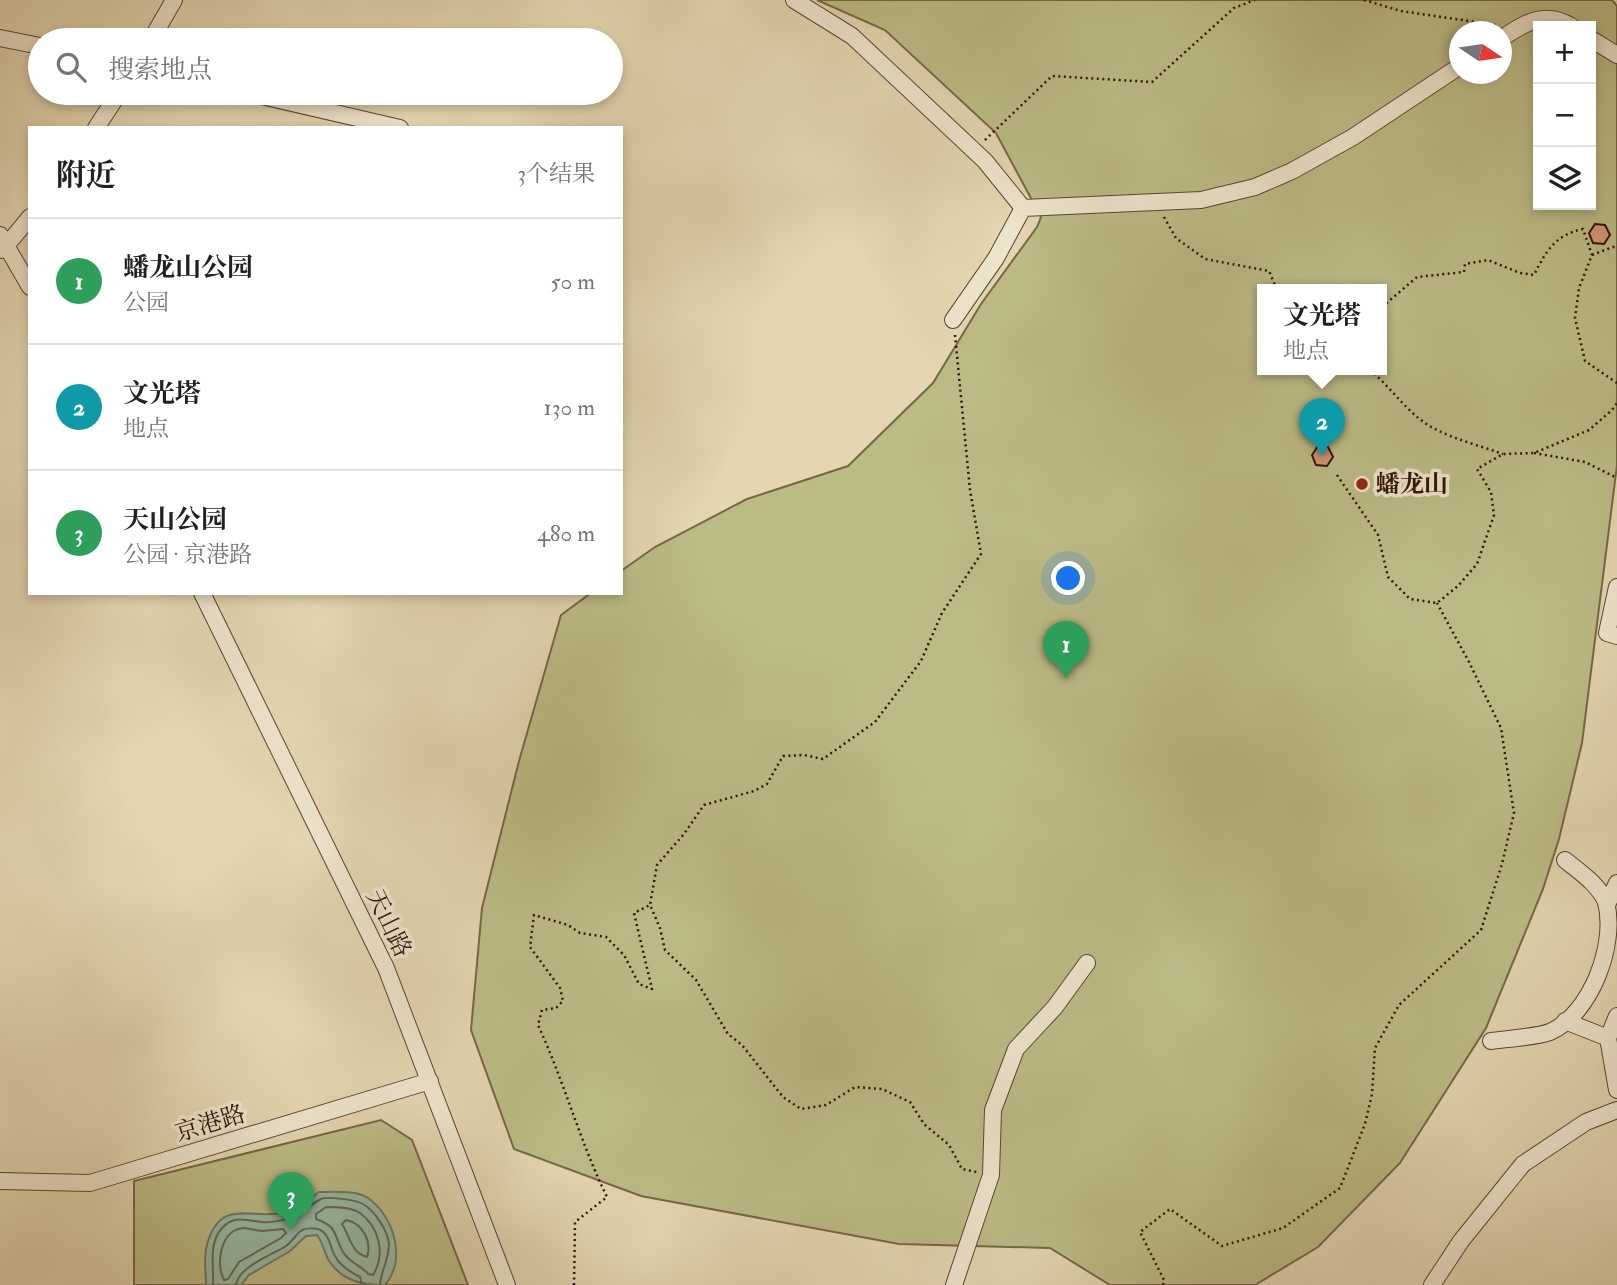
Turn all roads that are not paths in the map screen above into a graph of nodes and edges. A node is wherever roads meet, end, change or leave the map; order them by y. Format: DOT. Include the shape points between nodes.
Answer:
graph roads {
  1 [pos="174,0"];
  2 [pos="794,0"];
  3 [pos="1562,21"];
  4 [pos="158,28"];
  5 [pos="1512,32"];
  6 [pos="0,38"];
  7 [pos="1596,42"];
  8 [pos="28,44"];
  9 [pos="1617,55"];
  10 [pos="1449,73"];
  11 [pos="111,105"];
  12 [pos="301,105"];
  13 [pos="97,126"];
  14 [pos="391,126"];
  15 [pos="1023,208"];
  16 [pos="28,218"];
  17 [pos="2,244"];
  18 [pos="28,284"];
  19 [pos="953,320"];
  20 [pos="1617,587"];
  21 [pos="203,595"];
  22 [pos="1617,636"];
  23 [pos="1565,860"];
  24 [pos="1617,883"];
  25 [pos="1607,905"];
  26 [pos="1087,963"];
  27 [pos="1617,1016"];
  28 [pos="1565,1021"];
  29 [pos="1608,1038"];
  30 [pos="1491,1041"];
  31 [pos="430,1081"];
  32 [pos="1617,1090"];
  33 [pos="1617,1110"];
  34 [pos="0,1181"];
  35 [pos="508,1285"];
  36 [pos="954,1285"];
  37 [pos="1432,1285"];
  1 -- 4 [label="street"];
  2 -- 15 [label="street" via="852,36 974,151"];
  3 -- 5 [label="street" via="1534,20"];
  6 -- 8 [label="street"];
  7 -- 9 [label="street"];
  10 -- 15 [label="street" via="1353,137 1255,187 1201,200"];
  11 -- 13 [label="street"];
  12 -- 14 [label="street"];
  15 -- 19 [label="street" via="996,258"];
  16 -- 17 [label="street"];
  17 -- 18 [label="street"];
  20 -- 22 [label="street" via="1607,633"];
  21 -- 31 [label="street, 天山路" via="386,968"];
  23 -- 25 [label="street" via="1597,887"];
  24 -- 25 [label="street"];
  25 -- 28 [label="street" via="1611,942 1595,987"];
  26 -- 36 [label="street" via="1016,1049 993,1110 991,1175"];
  27 -- 29 [label="street"];
  28 -- 29 [label="street"];
  28 -- 30 [label="street" via="1550,1032"];
  29 -- 32 [label="street"];
  31 -- 34 [label="street, 京港路" via="90,1184"];
  31 -- 35 [label="street, 天山路"];
  33 -- 37 [label="street" via="1586,1122 1523,1164"];
}
